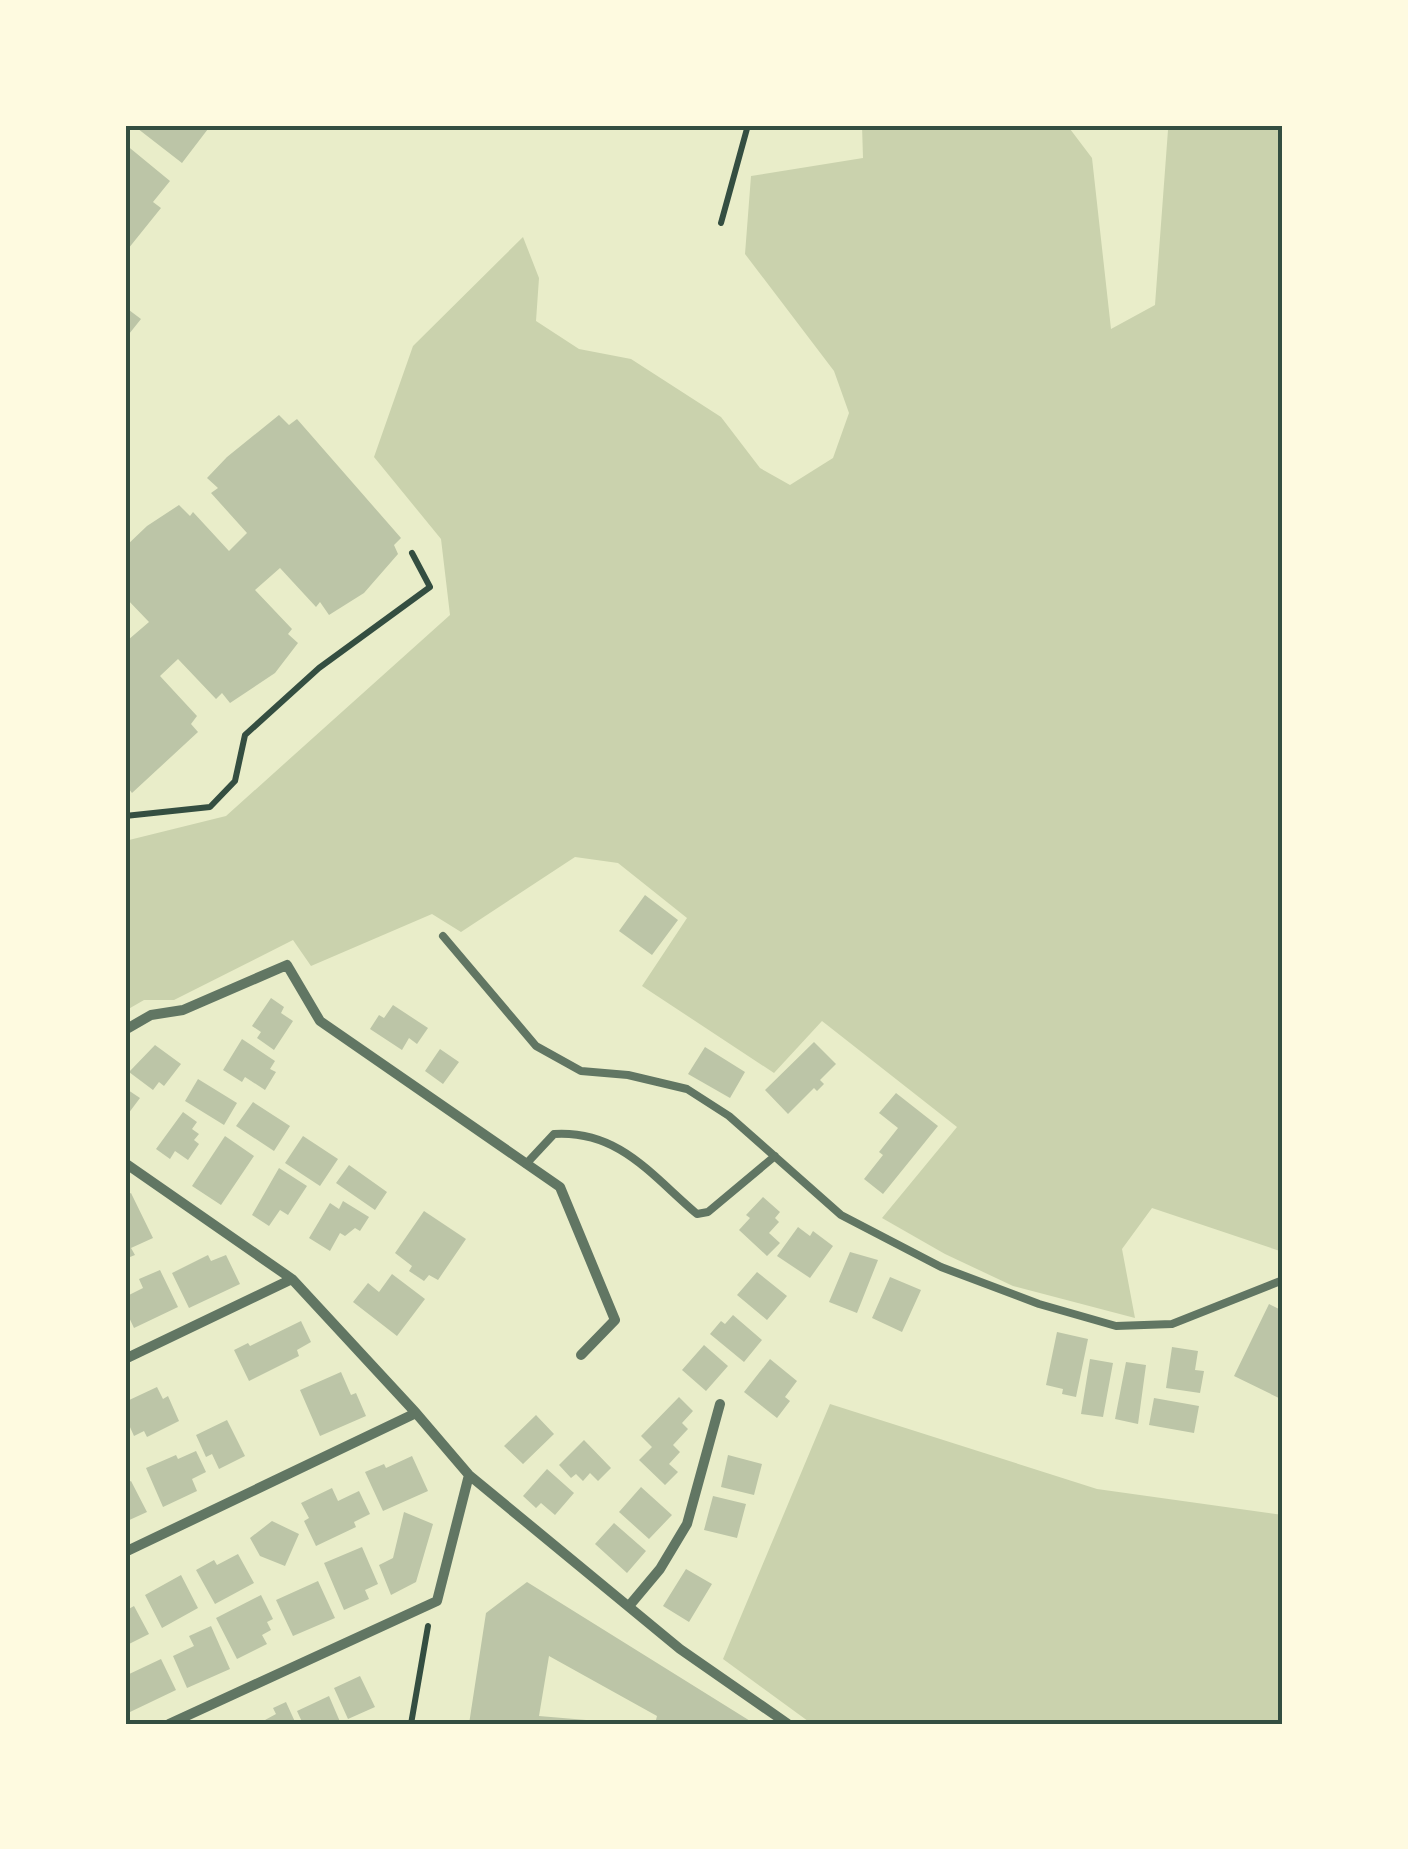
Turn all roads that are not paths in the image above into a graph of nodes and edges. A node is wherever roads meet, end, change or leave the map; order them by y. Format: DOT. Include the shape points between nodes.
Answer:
graph roads {
  1 [pos="443,936"];
  2 [pos="125,1030"];
  3 [pos="775,1156"];
  4 [pos="526,1164"];
  5 [pos="127,1167"];
  6 [pos="292,1280"];
  7 [pos="1283,1280"];
  8 [pos="581,1355"];
  9 [pos="125,1359"];
  10 [pos="720,1404"];
  11 [pos="416,1412"];
  12 [pos="469,1475"];
  13 [pos="125,1552"];
  14 [pos="629,1606"];
  15 [pos="170,1724"];
  16 [pos="788,1724"];
  1 -- 3 [label="lane" via="536,1046 581,1072 686,1088"];
  2 -- 4 [label="street" via="287,965 320,1021"];
  3 -- 4 [label="lane" via="697,1214 615,1143 554,1134"];
  3 -- 7 [label="lane" via="841,1216 941,1267 1116,1326 1172,1324"];
  4 -- 8 [label="street" via="560,1187 616,1320"];
  5 -- 6 [label="street"];
  6 -- 9 [label="street"];
  6 -- 11 [label="street"];
  10 -- 14 [label="street" via="687,1524"];
  11 -- 12 [label="street"];
  11 -- 13 [label="street"];
  12 -- 14 [label="street"];
  12 -- 15 [label="street" via="437,1601"];
  14 -- 16 [label="street"];
}
